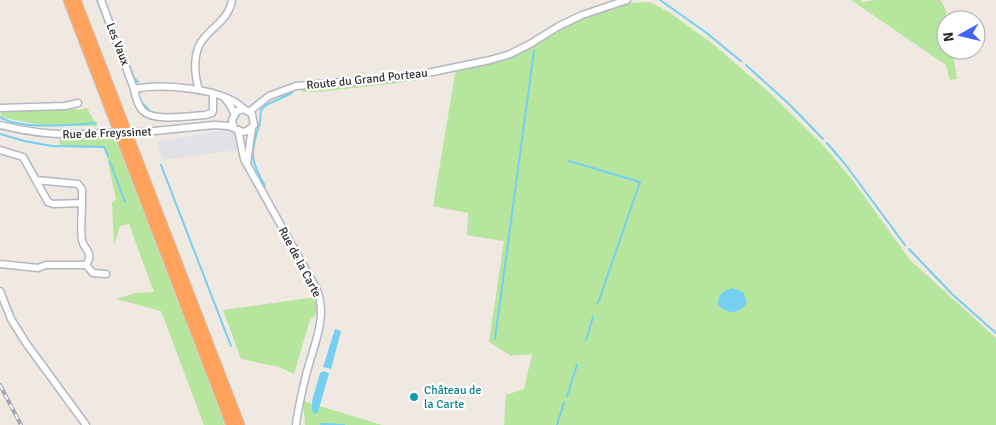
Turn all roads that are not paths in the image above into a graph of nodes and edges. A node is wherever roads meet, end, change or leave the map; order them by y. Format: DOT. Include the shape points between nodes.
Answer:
graph roads {
  1 [pos="68,0"];
  2 [pos="76,0"];
  3 [pos="101,0"];
  4 [pos="232,0"];
  5 [pos="627,0"];
  6 [pos="134,89"];
  7 [pos="199,90"];
  8 [pos="213,93"];
  9 [pos="224,97"];
  10 [pos="78,103"];
  11 [pos="0,108"];
  12 [pos="247,110"];
  13 [pos="233,114"];
  14 [pos="0,125"];
  15 [pos="214,125"];
  16 [pos="252,128"];
  17 [pos="236,129"];
  18 [pos="0,150"];
  19 [pos="247,165"];
  20 [pos="36,180"];
  21 [pos="82,203"];
  22 [pos="0,264"];
  23 [pos="86,265"];
  24 [pos="106,274"];
  25 [pos="0,291"];
  26 [pos="86,425"];
  27 [pos="231,425"];
  28 [pos="240,425"];
  29 [pos="296,425"];
  1 -- 27 [label="highway"];
  2 -- 28 [label="highway"];
  3 -- 6 [label="street, Les Vaux"];
  4 -- 7 [label="street" via="226,17 198,47 196,70"];
  5 -- 12 [label="street, Route du Grand Porteau" via="582,15 510,54 490,60 413,76 296,86 269,96"];
  6 -- 7 [label="street" via="156,86"];
  6 -- 8 [label="street, Les Vaux" via="143,111 159,117 212,113"];
  7 -- 8 [label="street"];
  8 -- 9 [label="street"];
  9 -- 12 [label="street"];
  9 -- 13 [label="street"];
  10 -- 11 [label="street"];
  12 -- 13 [label="street" via="240,109"];
  12 -- 16 [label="street" via="254,121"];
  13 -- 15 [label="street"];
  13 -- 17 [label="street" via="232,124"];
  14 -- 15 [label="street, Rue de Freyssinet, bridge" via="58,135 144,132"];
  15 -- 17 [label="street"];
  16 -- 17 [label="street" via="248,131"];
  16 -- 19 [label="street"];
  17 -- 19 [label="street, Rue de la Carte"];
  18 -- 20 [label="street" via="23,157"];
  19 -- 29 [label="street, Rue de la Carte" via="321,302 320,321"];
  20 -- 21 [label="street" via="50,203"];
  20 -- 21 [label="street" via="78,184 82,189"];
  21 -- 23 [label="street" via="82,241 89,252"];
  22 -- 23 [label="street" via="38,268"];
  23 -- 24 [label="street" via="93,273"];
  25 -- 26 [label="street" via="26,344"];
}
